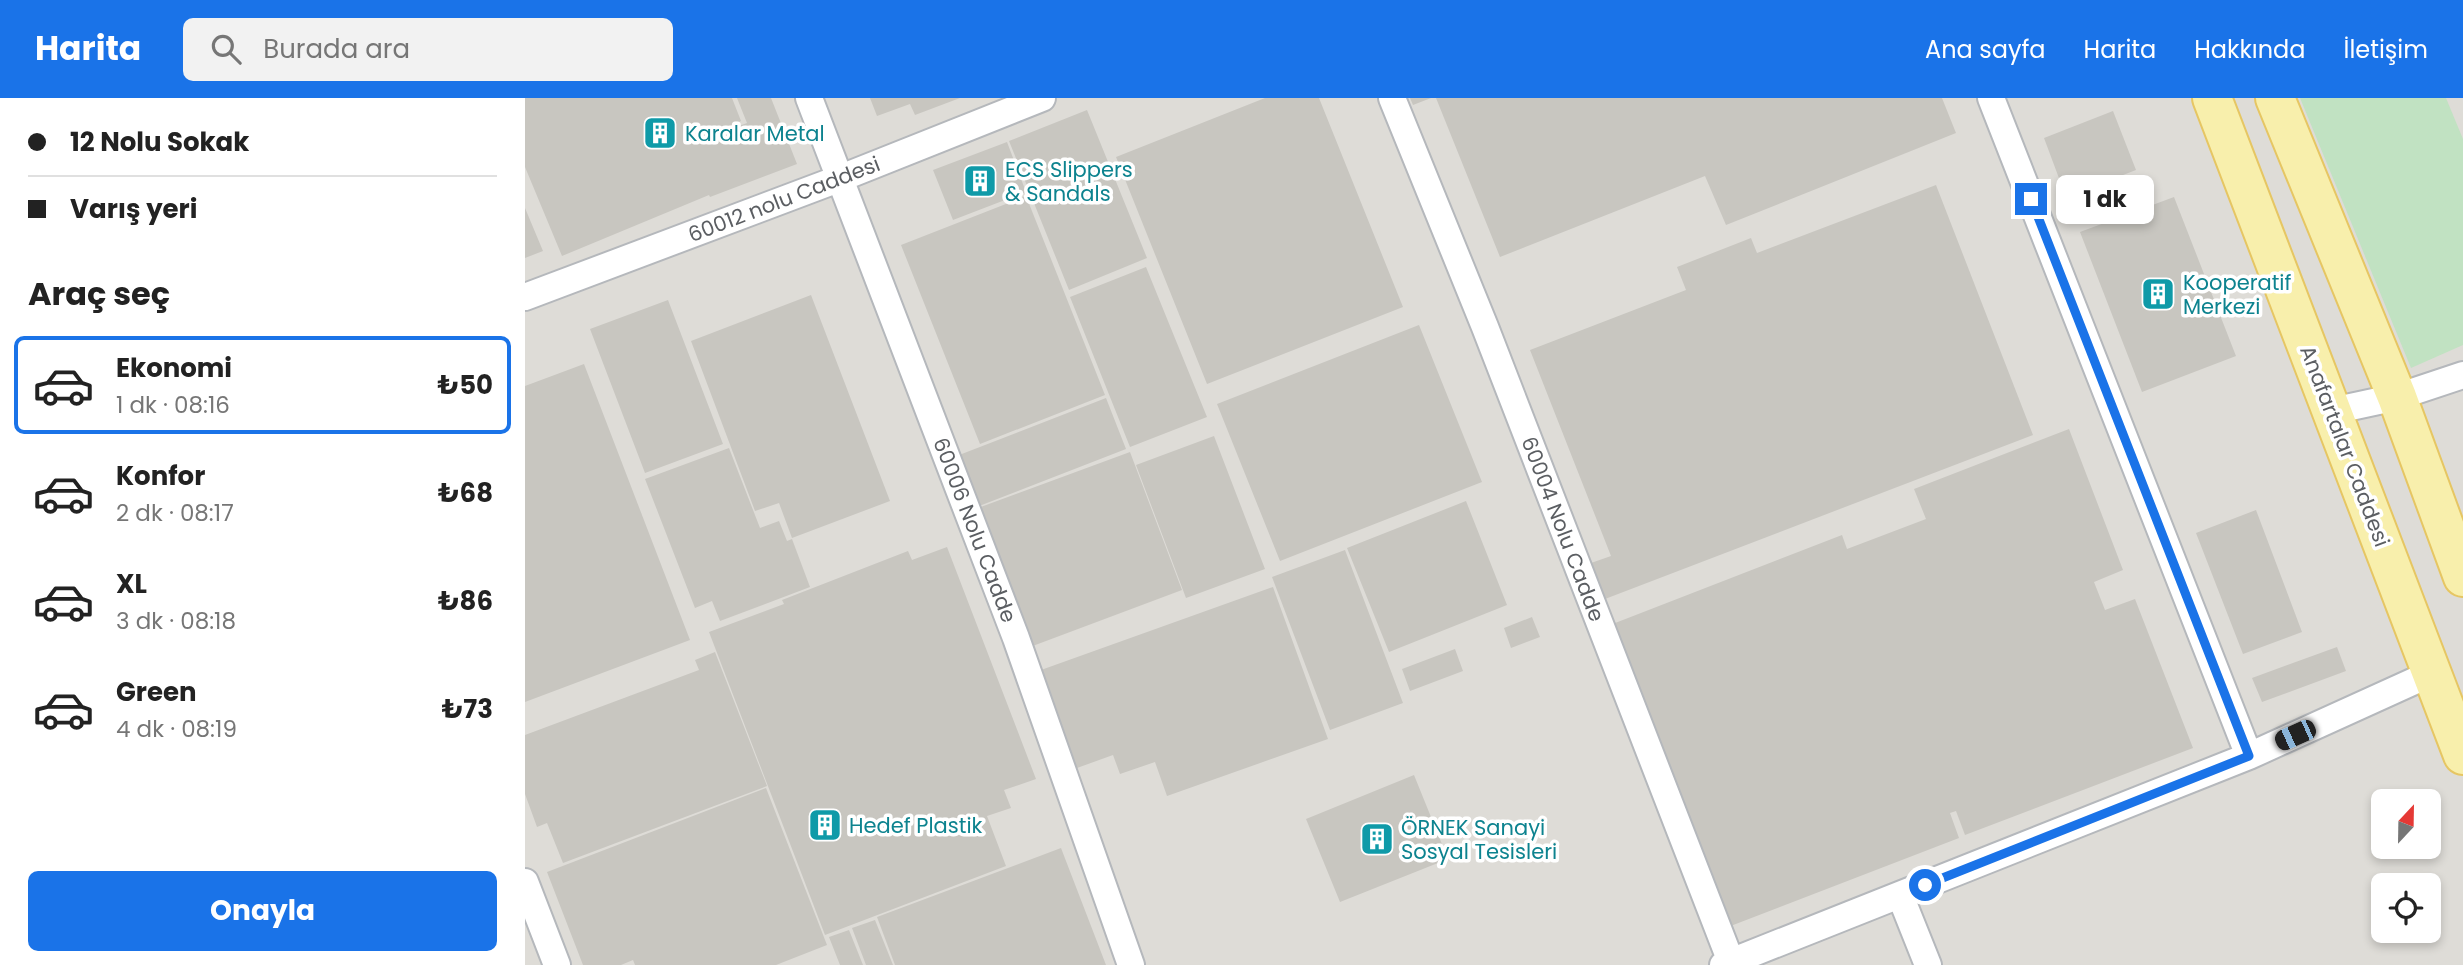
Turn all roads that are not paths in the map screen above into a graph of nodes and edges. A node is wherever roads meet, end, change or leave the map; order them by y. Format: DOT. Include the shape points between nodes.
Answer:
graph roads {
  1 [pos="809,98"];
  2 [pos="1042,98"];
  3 [pos="1392,98"];
  4 [pos="1991,98"];
  5 [pos="2212,98"];
  6 [pos="2275,98"];
  7 [pos="841,178"];
  8 [pos="525,297"];
  9 [pos="2463,375"];
  10 [pos="2397,397"];
  11 [pos="2332,411"];
  12 [pos="2463,577"];
  13 [pos="2432,673"];
  14 [pos="2463,755"];
  15 [pos="2249,756"];
  16 [pos="525,882"];
  17 [pos="1900,895"];
  18 [pos="1727,963"];
  19 [pos="557,965"];
  20 [pos="1131,965"];
  21 [pos="1928,965"];
  1 -- 7 [label="street, 60006 Nolu Cadde"];
  2 -- 7 [label="street, 60012 nolu Caddesi"];
  3 -- 18 [label="street, 60004 Nolu Cadde" via="1485,327"];
  4 -- 15 [label="street"];
  5 -- 11 [label="main road, Anafartalar Caddesi"];
  6 -- 10 [label="main road"];
  7 -- 8 [label="street, 60012 nolu Caddesi"];
  7 -- 20 [label="street, 60006 Nolu Cadde" via="1016,638"];
  9 -- 10 [label="street"];
  10 -- 11 [label="street"];
  10 -- 12 [label="main road"];
  11 -- 13 [label="main road, Anafartalar Caddesi"];
  13 -- 14 [label="main road, Anafartalar Caddesi"];
  13 -- 15 [label="street"];
  15 -- 17 [label="street"];
  16 -- 19 [label="street"];
  17 -- 18 [label="street"];
  17 -- 21 [label="street"];
}
